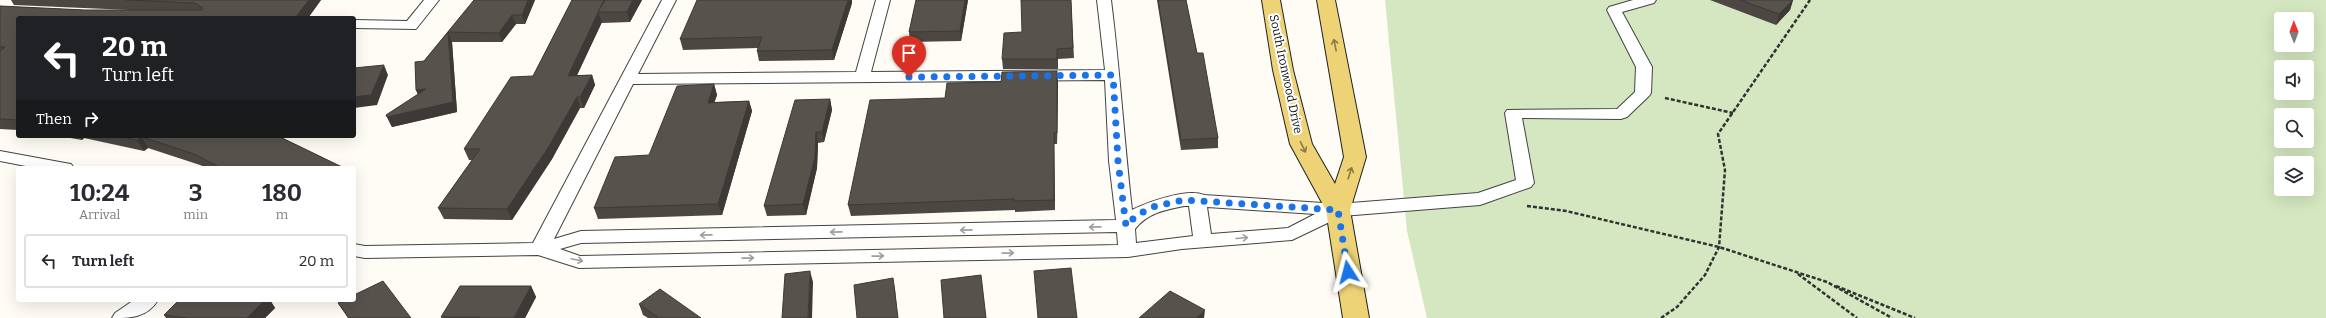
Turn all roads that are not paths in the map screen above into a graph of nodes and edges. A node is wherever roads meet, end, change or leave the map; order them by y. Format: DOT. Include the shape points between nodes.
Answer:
graph roads {
  1 [pos="432,0"];
  2 [pos="669,0"];
  3 [pos="883,0"];
  4 [pos="1104,0"];
  5 [pos="1271,0"];
  6 [pos="1326,0"];
  7 [pos="1649,0"];
  8 [pos="356,24"];
  9 [pos="1113,75"];
  10 [pos="862,78"];
  11 [pos="628,79"];
  12 [pos="0,156"];
  13 [pos="54,166"];
  14 [pos="1197,199"];
  15 [pos="1338,210"];
  16 [pos="1126,226"];
  17 [pos="1203,241"];
  18 [pos="540,248"];
  19 [pos="356,250"];
  20 [pos="1128,251"];
  21 [pos="145,302"];
  22 [pos="122,318"];
  23 [pos="1356,318"];
  1 -- 8 [label="lane" via="411,26"];
  2 -- 11 [label="lane"];
  3 -- 10 [label="lane"];
  4 -- 9 [label="lane"];
  5 -- 15 [label="main road, South Ironwood Drive, one-way" via="1282,70 1301,144"];
  15 -- 6 [label="main road, South Ironwood Drive, one-way" via="1355,157"];
  7 -- 15 [label="lane" via="1614,10 1644,67 1643,94 1621,114 1513,113 1525,183 1480,199"];
  9 -- 10 [label="lane"];
  9 -- 16 [label="lane" via="1118,161"];
  10 -- 11 [label="lane"];
  11 -- 18 [label="lane"];
  12 -- 13 [label="lane"];
  14 -- 15 [label="lane"];
  14 -- 16 [label="lane" via="1152,207 1136,216"];
  14 -- 17 [label="lane"];
  17 -- 15 [label="lane, one-way" via="1292,234"];
  15 -- 23 [label="main road, South Ironwood Drive"];
  16 -- 18 [label="lane, one-way" via="581,237"];
  16 -- 20 [label="lane"];
  17 -- 20 [label="lane"];
  18 -- 19 [label="lane"];
  18 -- 20 [label="lane, one-way" via="579,262"];
  21 -- 22 [label="lane"];
}
